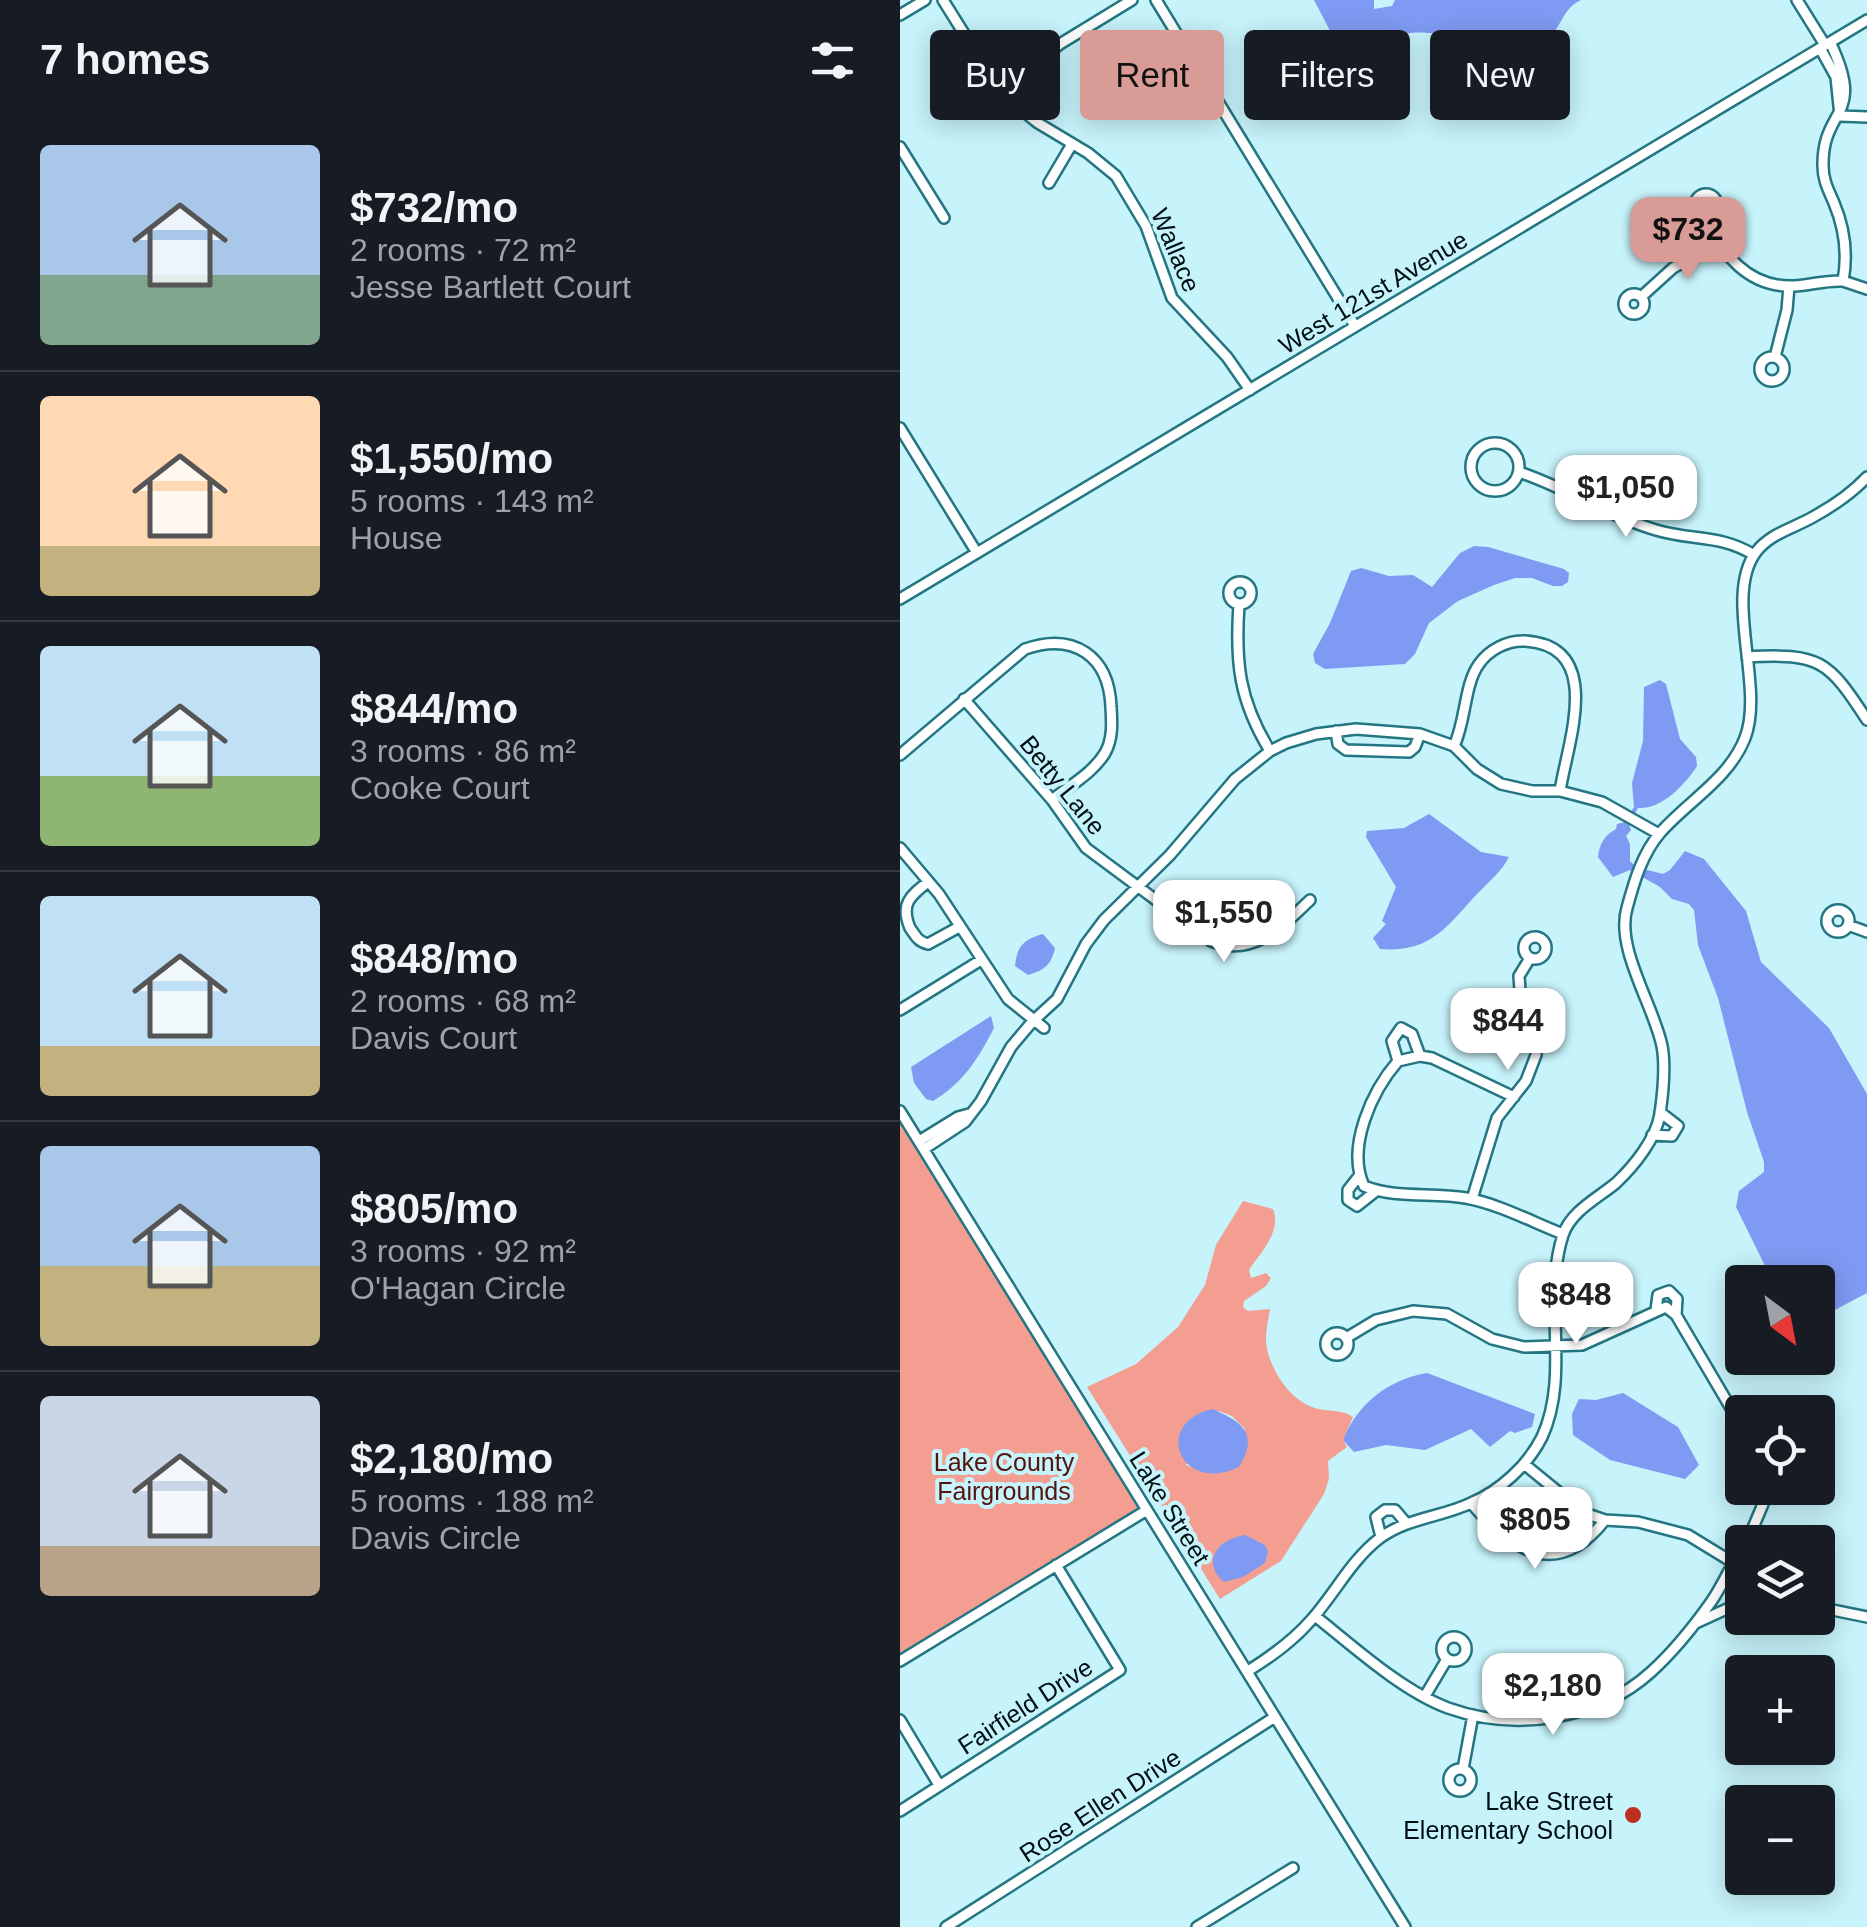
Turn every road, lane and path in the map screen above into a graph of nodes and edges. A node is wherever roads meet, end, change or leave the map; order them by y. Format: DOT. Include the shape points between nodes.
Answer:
graph roads {
  1 [pos="925,0"];
  2 [pos="943,0"];
  3 [pos="1132,0"];
  4 [pos="1156,0"];
  5 [pos="1797,0"];
  6 [pos="900,15"];
  7 [pos="1867,20"];
  8 [pos="963,30"];
  9 [pos="1060,44"];
  10 [pos="1825,45"];
  11 [pos="1840,116"];
  12 [pos="1867,117"];
  13 [pos="1036,120"];
  14 [pos="1072,144"];
  15 [pos="900,147"];
  16 [pos="1049,183"];
  17 [pos="1704,216"];
  18 [pos="944,218"];
  19 [pos="1717,242"];
  20 [pos="1842,281"];
  21 [pos="1789,286"];
  22 [pos="1867,289"];
  23 [pos="1641,297"];
  24 [pos="1356,326"];
  25 [pos="1774,357"];
  26 [pos="1250,390"];
  27 [pos="900,428"];
  28 [pos="1519,472"];
  29 [pos="1867,477"];
  30 [pos="1856,488"];
  31 [pos="1867,500"];
  32 [pos="978,553"];
  33 [pos="1754,555"];
  34 [pos="900,599"];
  35 [pos="1240,604"];
  36 [pos="1748,657"];
  37 [pos="964,700"];
  38 [pos="1867,720"];
  39 [pos="1336,731"];
  40 [pos="1420,734"];
  41 [pos="1454,746"];
  42 [pos="1270,751"];
  43 [pos="900,756"];
  44 [pos="1560,790"];
  45 [pos="1052,800"];
  46 [pos="1659,834"];
  47 [pos="900,848"];
  48 [pos="928,882"];
  49 [pos="1139,888"];
  50 [pos="1310,900"];
  51 [pos="1848,925"];
  52 [pos="959,927"];
  53 [pos="1867,932"];
  54 [pos="1530,958"];
  55 [pos="981,960"];
  56 [pos="900,1010"];
  57 [pos="1032,1022"];
  58 [pos="1044,1028"];
  59 [pos="1420,1056"];
  60 [pos="1398,1062"];
  61 [pos="1514,1097"];
  62 [pos="900,1111"];
  63 [pos="1660,1112"];
  64 [pos="1652,1135"];
  65 [pos="921,1145"];
  66 [pos="1362,1181"];
  67 [pos="1376,1191"];
  68 [pos="1472,1199"];
  69 [pos="1563,1234"];
  70 [pos="1661,1309"];
  71 [pos="1676,1316"];
  72 [pos="1346,1338"];
  73 [pos="1556,1347"];
  74 [pos="1725,1399"];
  75 [pos="1524,1464"];
  76 [pos="1471,1504"];
  77 [pos="1147,1510"];
  78 [pos="1604,1520"];
  79 [pos="1407,1524"];
  80 [pos="1381,1537"];
  81 [pos="1725,1557"];
  82 [pos="1056,1565"];
  83 [pos="1725,1583"];
  84 [pos="1725,1610"];
  85 [pos="1835,1610"];
  86 [pos="1315,1616"];
  87 [pos="1867,1617"];
  88 [pos="1694,1624"];
  89 [pos="1447,1659"];
  90 [pos="900,1661"];
  91 [pos="1248,1671"];
  92 [pos="1425,1696"];
  93 [pos="1473,1714"];
  94 [pos="1276,1716"];
  95 [pos="900,1720"];
  96 [pos="1463,1769"];
  97 [pos="939,1786"];
  98 [pos="900,1810"];
  99 [pos="1293,1868"];
  100 [pos="946,1927"];
  101 [pos="1197,1927"];
  102 [pos="1405,1927"];
  1 -- 6 [label="street"];
  2 -- 8 [label="street, Wallace"];
  3 -- 9 [label="street"];
  4 -- 24 [label="street"];
  5 -- 10 [label="street"];
  7 -- 10 [label="street, West 121st Avenue"];
  10 -- 11 [label="street"];
  10 -- 24 [label="street, West 121st Avenue"];
  11 -- 12 [label="street"];
  11 -- 20 [label="street" via="1822,161 1844,234"];
  13 -- 14 [label="street, Wallace"];
  14 -- 16 [label="street"];
  14 -- 26 [label="street, Wallace" via="1124,186 1172,298"];
  15 -- 18 [label="street"];
  17 -- 19 [label="street"];
  19 -- 21 [label="street" via="1744,271"];
  19 -- 23 [label="street"];
  20 -- 21 [label="street"];
  20 -- 22 [label="street"];
  21 -- 25 [label="street"];
  24 -- 26 [label="street, West 121st Avenue"];
  26 -- 32 [label="street, West 121st Avenue"];
  27 -- 32 [label="street"];
  28 -- 28 [label="street" via="1513,450 1499,443 1483,446 1472,458 1475,482 1488,491 1504,490"];
  28 -- 33 [label="street" via="1634,522 1724,540"];
  29 -- 30 [label="street"];
  30 -- 31 [label="street"];
  30 -- 33 [label="street" via="1773,536"];
  32 -- 34 [label="street, West 121st Avenue"];
  33 -- 36 [label="street" via="1743,591"];
  35 -- 42 [label="street" via="1236,660 1242,695"];
  36 -- 38 [label="street" via="1790,654 1823,665"];
  36 -- 46 [label="street" via="1747,734 1738,752"];
  37 -- 43 [label="street"];
  37 -- 45 [label="street, Betty Lane"];
  37 -- 45 [label="street" via="1010,660 1042,643 1071,645 1098,662 1110,685 1107,749"];
  39 -- 40 [label="street"];
  39 -- 40 [label="street" via="1346,750 1409,752"];
  39 -- 42 [label="street"];
  40 -- 41 [label="street"];
  41 -- 44 [label="street" via="1501,784"];
  41 -- 44 [label="street" via="1482,659 1513,642 1544,646 1567,663 1578,698"];
  42 -- 49 [label="street" via="1235,779"];
  44 -- 46 [label="street" via="1620,810"];
  45 -- 49 [label="street, Betty Lane" via="1086,848"];
  46 -- 63 [label="street" via="1625,914 1627,942 1662,1047"];
  47 -- 48 [label="street"];
  48 -- 52 [label="street"];
  48 -- 52 [label="street" via="910,896 902,916 928,944"];
  49 -- 50 [label="street, Betty Lane" via="1211,940 1240,947 1281,928"];
  49 -- 57 [label="street" via="1104,920 1058,999"];
  51 -- 53 [label="street"];
  52 -- 55 [label="street"];
  54 -- 61 [label="street" via="1518,976 1537,1034 1536,1055"];
  55 -- 56 [label="street"];
  55 -- 57 [label="street"];
  57 -- 58 [label="street"];
  57 -- 65 [label="street" via="969,1114"];
  59 -- 60 [label="street"];
  59 -- 60 [label="street" via="1412,1034 1401,1028 1392,1041"];
  59 -- 61 [label="street"];
  60 -- 66 [label="street" via="1377,1092 1359,1142"];
  61 -- 68 [label="street" via="1497,1118"];
  62 -- 65 [label="street, Lake Street"];
  63 -- 64 [label="street"];
  63 -- 64 [label="street" via="1678,1126 1672,1136"];
  64 -- 69 [label="street" via="1618,1181"];
  65 -- 77 [label="street, Lake Street"];
  66 -- 67 [label="street"];
  66 -- 67 [label="street" via="1348,1190 1356,1206"];
  67 -- 68 [label="street"];
  68 -- 69 [label="street"];
  69 -- 73 [label="street"];
  70 -- 71 [label="street"];
  70 -- 71 [label="street" via="1658,1296 1668,1291 1677,1299"];
  70 -- 73 [label="street" via="1596,1342"];
  71 -- 74 [label="street"];
  72 -- 73 [label="street" via="1376,1320 1413,1311 1447,1314 1492,1339"];
  73 -- 75 [label="street" via="1552,1404"];
  75 -- 76 [label="street"];
  75 -- 78 [label="street" via="1564,1500"];
  76 -- 78 [label="street" via="1525,1551 1569,1549 1590,1539"];
  76 -- 79 [label="street"];
  77 -- 82 [label="street"];
  77 -- 91 [label="street, Lake Street"];
  78 -- 81 [label="street" via="1688,1536"];
  79 -- 80 [label="street"];
  79 -- 80 [label="street" via="1395,1510 1385,1510 1376,1518"];
  80 -- 86 [label="street"];
  82 -- 90 [label="street"];
  82 -- 97 [label="street, Fairfield Drive" via="1120,1670"];
  83 -- 88 [label="street"];
  84 -- 88 [label="street"];
  85 -- 87 [label="street"];
  86 -- 91 [label="street"];
  86 -- 92 [label="street"];
  88 -- 93 [label="street" via="1650,1674 1583,1710 1550,1719"];
  89 -- 92 [label="street"];
  91 -- 94 [label="street, Lake Street"];
  92 -- 93 [label="street"];
  93 -- 96 [label="street"];
  94 -- 100 [label="street, Rose Ellen Drive"];
  94 -- 102 [label="street, Lake Street"];
  95 -- 97 [label="street"];
  97 -- 98 [label="street, Fairfield Drive"];
  99 -- 101 [label="street"];
}
